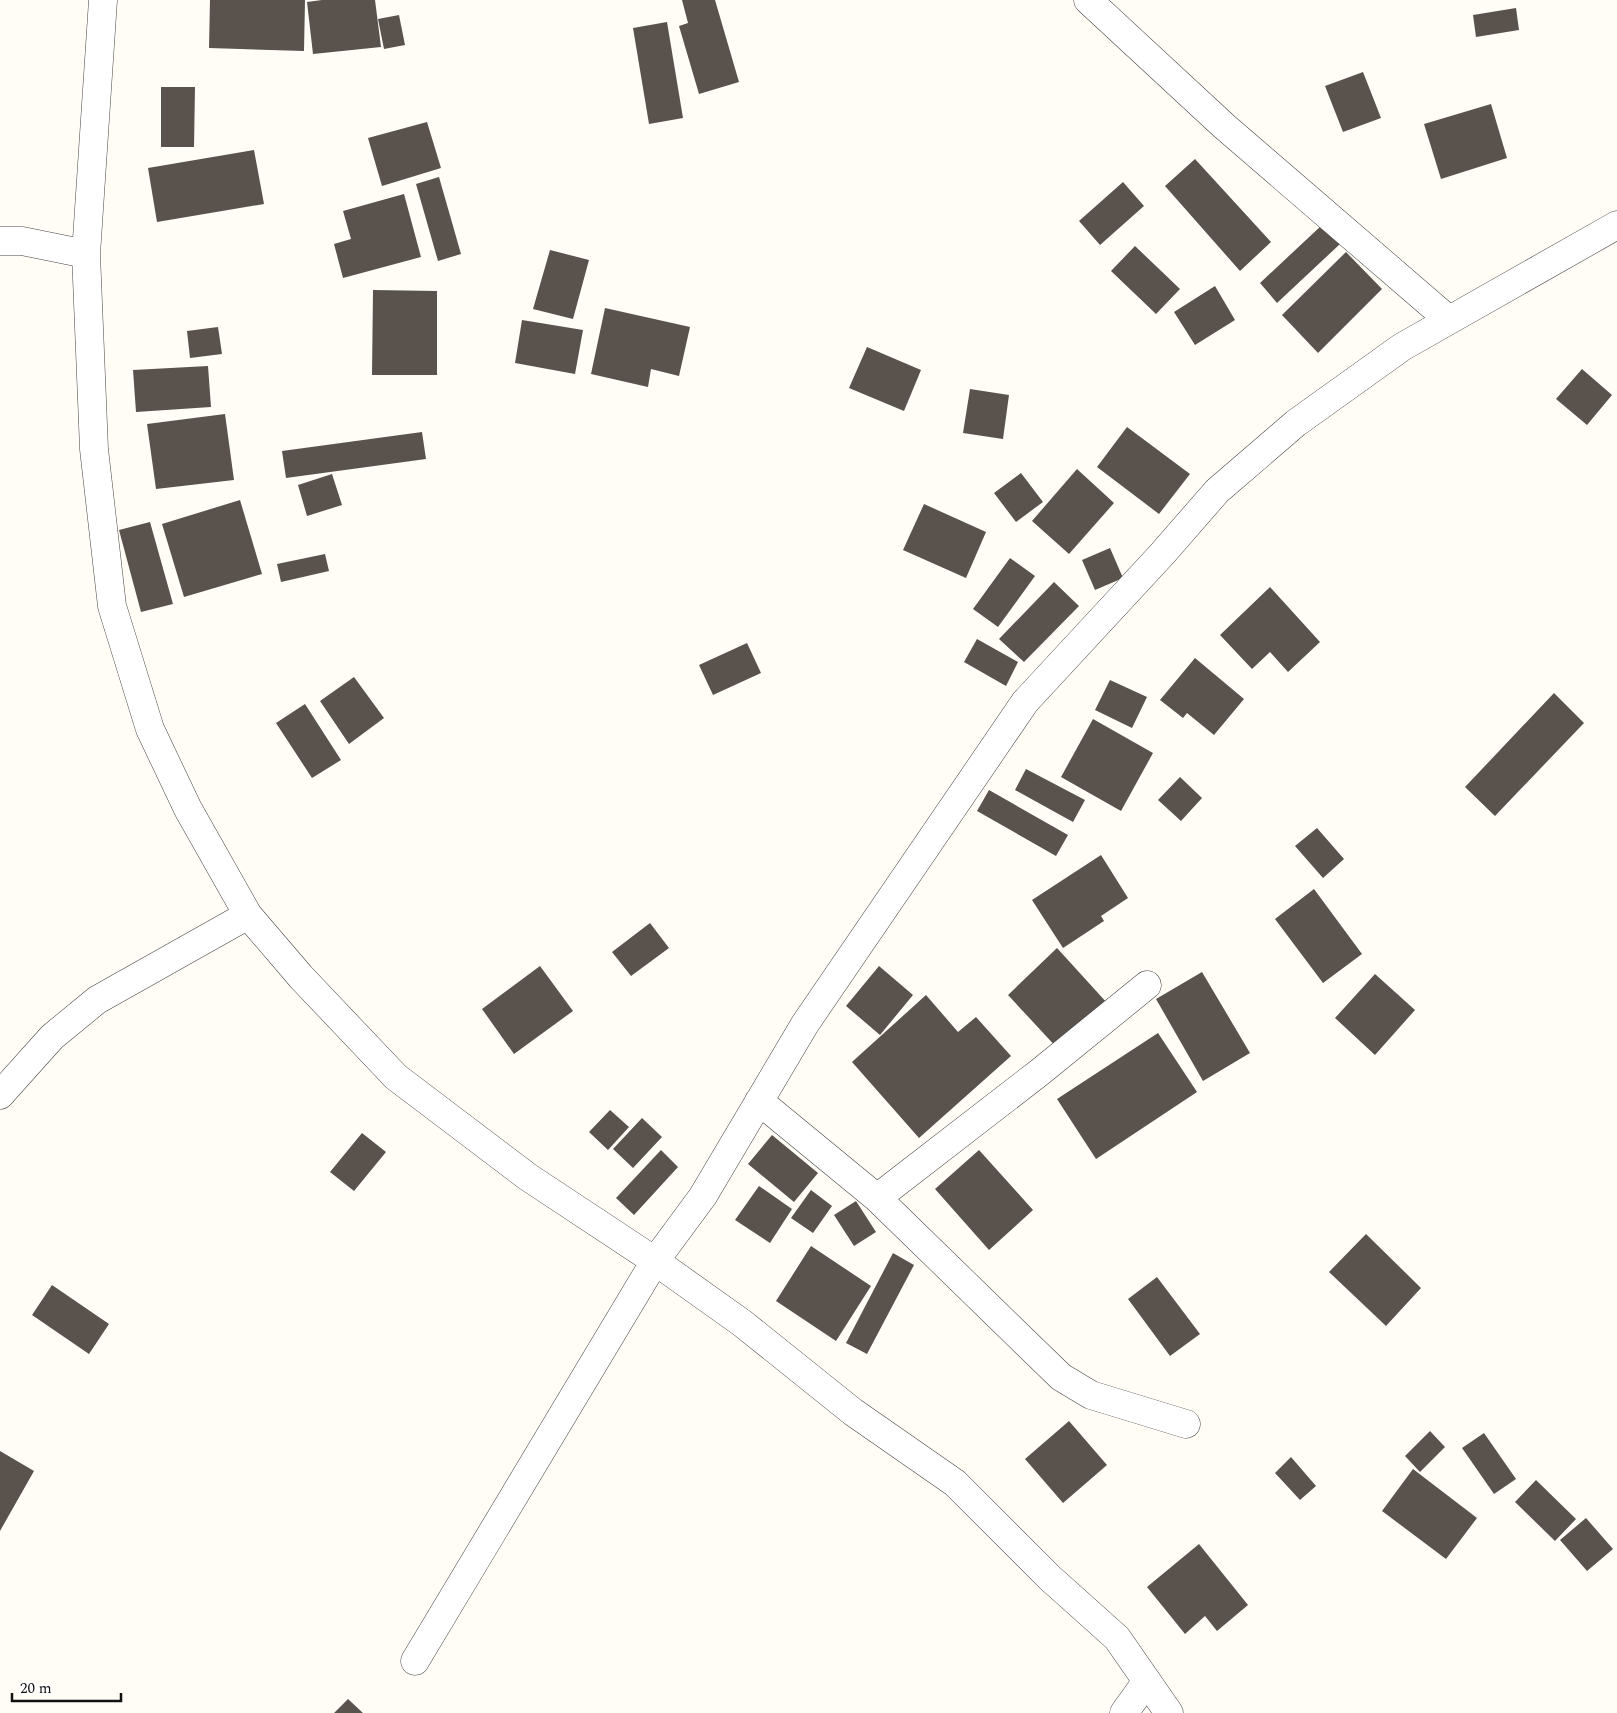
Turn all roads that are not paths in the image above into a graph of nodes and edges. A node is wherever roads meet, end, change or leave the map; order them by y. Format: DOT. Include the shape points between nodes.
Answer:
graph roads {
  1 [pos="103,0"];
  2 [pos="1088,0"];
  3 [pos="1617,225"];
  4 [pos="0,241"];
  5 [pos="86,254"];
  6 [pos="1449,320"];
  7 [pos="248,915"];
  8 [pos="1147,985"];
  9 [pos="0,1095"];
  10 [pos="759,1101"];
  11 [pos="877,1198"];
  12 [pos="655,1261"];
  13 [pos="1186,1424"];
  14 [pos="415,1661"];
  15 [pos="1147,1681"];
  16 [pos="1124,1713"];
  17 [pos="1169,1713"];
  1 -- 5 [label="street"];
  2 -- 6 [label="street" via="1224,126"];
  3 -- 6 [label="street"];
  4 -- 5 [label="street" via="22,241"];
  5 -- 7 [label="street" via="94,449 112,606 150,729 188,809"];
  6 -- 10 [label="street" via="1402,347 1296,422 1217,491 1025,702 805,1024"];
  7 -- 9 [label="street" via="96,1000 52,1037"];
  7 -- 12 [label="street" via="301,977 396,1077 528,1177"];
  8 -- 11 [label="street"];
  10 -- 11 [label="street"];
  10 -- 12 [label="street" via="703,1196"];
  11 -- 13 [label="street" via="1061,1377 1091,1395"];
  12 -- 14 [label="street"];
  12 -- 15 [label="street" via="742,1323 853,1412 955,1484 1050,1578 1117,1638"];
  15 -- 16 [label="street"];
  15 -- 17 [label="street"];
}
